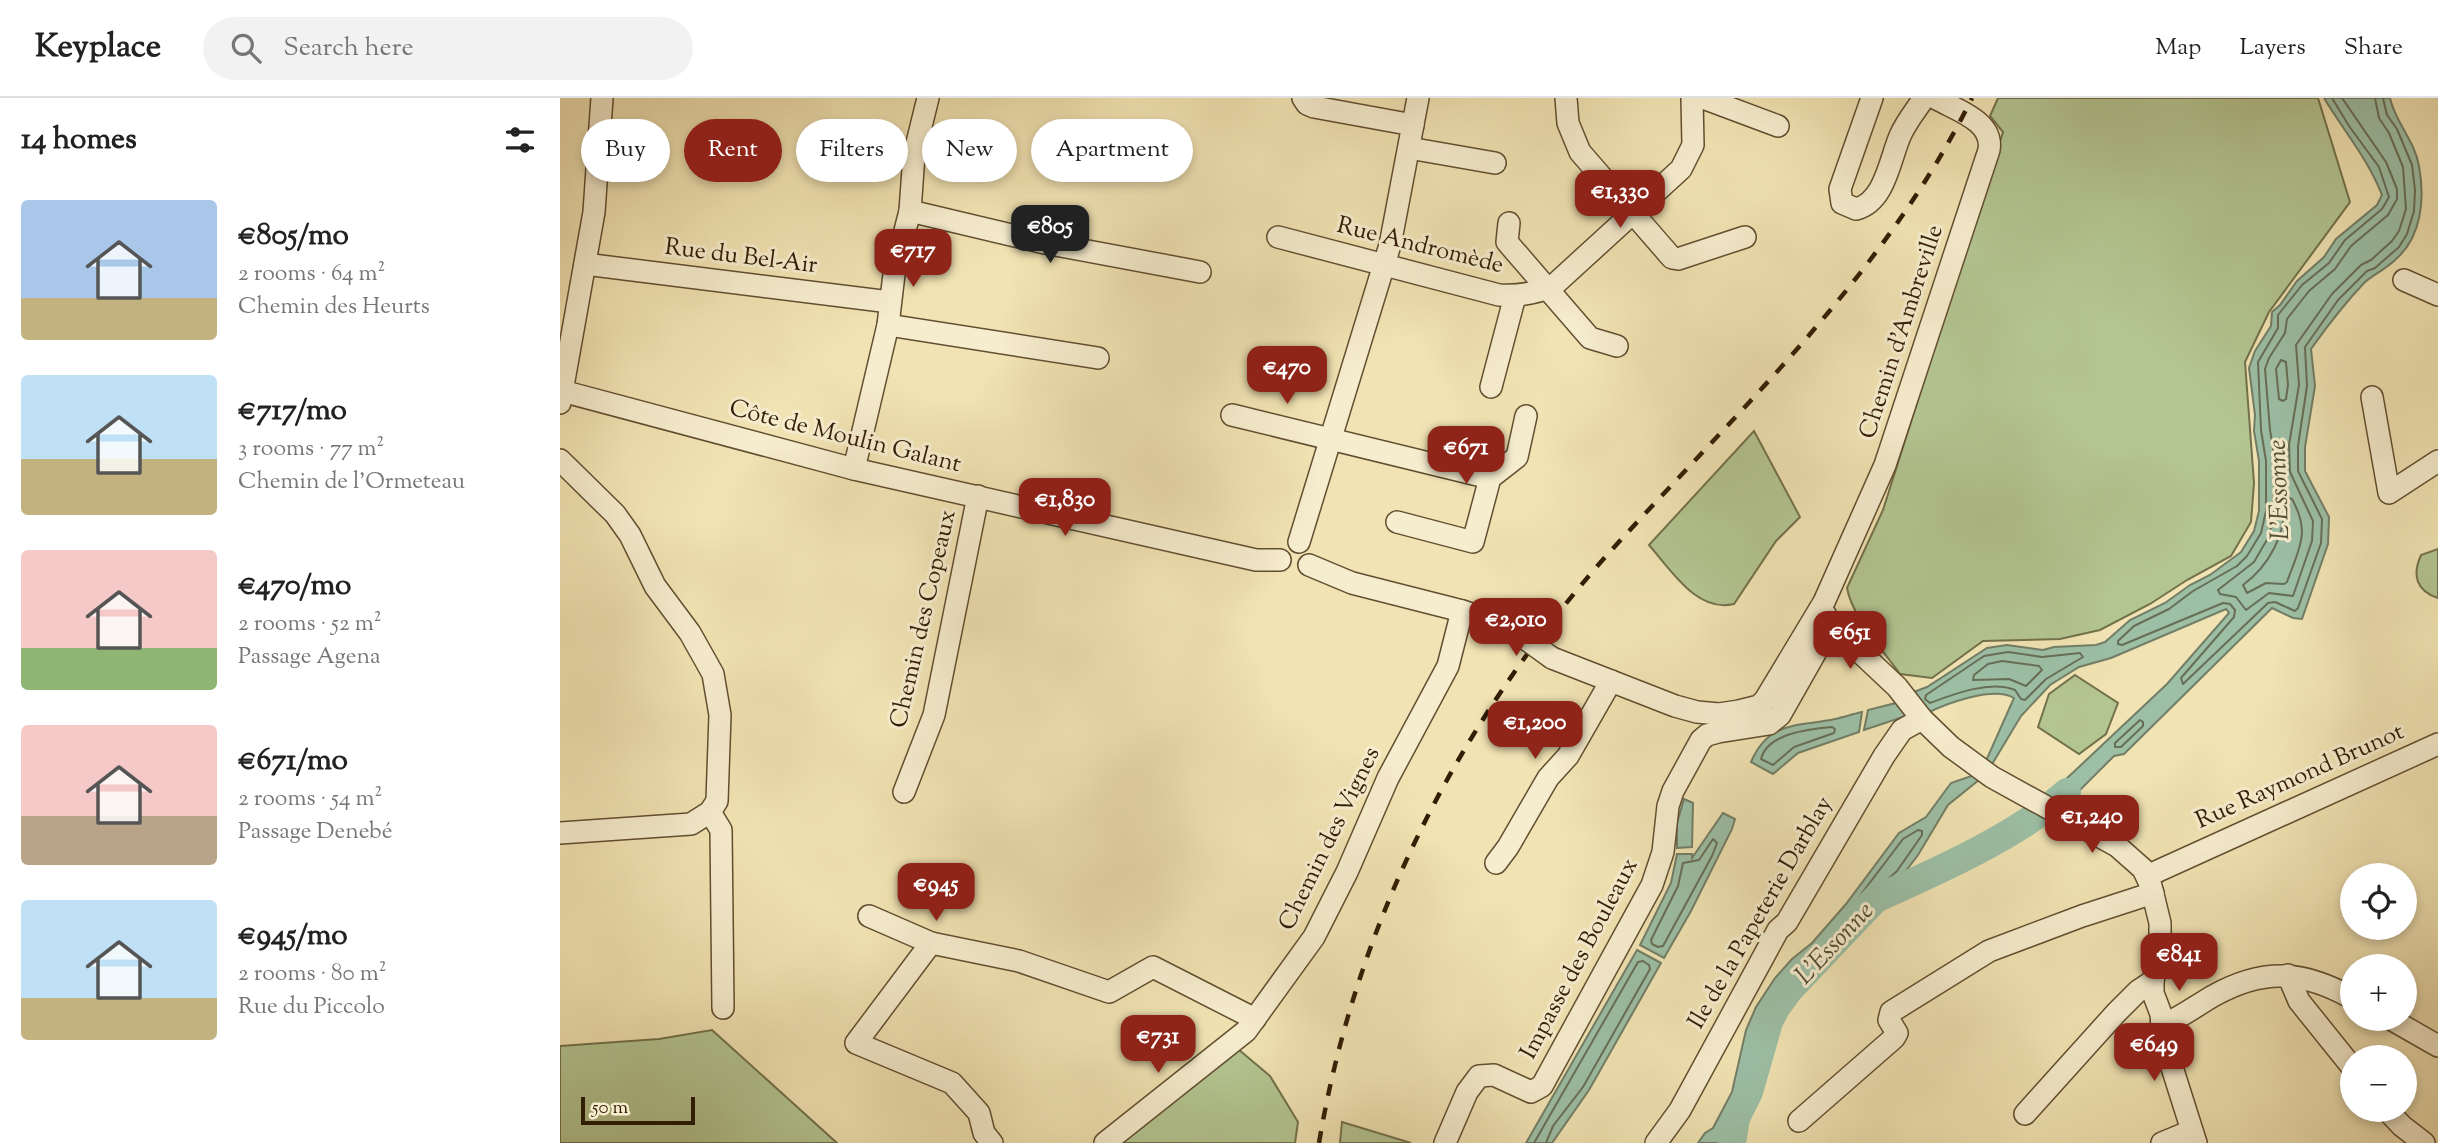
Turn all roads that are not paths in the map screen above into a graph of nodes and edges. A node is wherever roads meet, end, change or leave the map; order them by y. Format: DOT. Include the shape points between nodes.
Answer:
graph roads {
  1 [pos="601,98"];
  2 [pos="928,98"];
  3 [pos="1303,98"];
  4 [pos="1418,98"];
  5 [pos="1566,98"];
  6 [pos="1692,98"];
  7 [pos="1703,98"];
  8 [pos="1872,98"];
  9 [pos="1924,98"];
  10 [pos="1935,98"];
  11 [pos="1413,125"];
  12 [pos="1779,126"];
  13 [pos="1409,148"];
  14 [pos="1495,163"];
  15 [pos="910,211"];
  16 [pos="1633,214"];
  17 [pos="1508,223"];
  18 [pos="1278,237"];
  19 [pos="1745,237"];
  20 [pos="585,264"];
  21 [pos="1385,264"];
  22 [pos="1200,272"];
  23 [pos="2404,280"];
  24 [pos="1548,288"];
  25 [pos="2438,295"];
  26 [pos="1515,296"];
  27 [pos="890,302"];
  28 [pos="888,325"];
  29 [pos="1617,346"];
  30 [pos="1098,358"];
  31 [pos="1491,387"];
  32 [pos="561,397"];
  33 [pos="2372,397"];
  34 [pos="1232,415"];
  35 [pos="1526,416"];
  36 [pos="1331,439"];
  37 [pos="560,460"];
  38 [pos="2438,461"];
  39 [pos="853,469"];
  40 [pos="1490,478"];
  41 [pos="978,496"];
  42 [pos="1397,522"];
  43 [pos="1299,542"];
  44 [pos="1280,560"];
  45 [pos="1309,565"];
  46 [pos="1824,602"];
  47 [pos="1462,611"];
  48 [pos="1831,625"];
  49 [pos="1611,681"];
  50 [pos="1922,719"];
  51 [pos="2438,744"];
  52 [pos="904,792"];
  53 [pos="710,811"];
  54 [pos="560,833"];
  55 [pos="1496,863"];
  56 [pos="2150,885"];
  57 [pos="869,916"];
  58 [pos="931,943"];
  59 [pos="2288,975"];
  60 [pos="2153,981"];
  61 [pos="2340,991"];
  62 [pos="723,1008"];
  63 [pos="1255,1019"];
  64 [pos="2161,1026"];
  65 [pos="2412,1031"];
  66 [pos="2438,1046"];
  67 [pos="2340,1053"];
  68 [pos="2025,1114"];
  69 [pos="1799,1121"];
  70 [pos="2398,1122"];
  71 [pos="2193,1137"];
  72 [pos="992,1143"];
  73 [pos="1105,1143"];
  74 [pos="1445,1143"];
  75 [pos="1656,1143"];
  76 [pos="2162,1143"];
  77 [pos="2424,1143"];
  1 -- 20 [label="street" via="594,212"];
  2 -- 15 [label="street" via="914,155"];
  3 -- 11 [label="street" via="1314,107"];
  4 -- 11 [label="street"];
  5 -- 16 [label="street" via="1567,123 1580,152"];
  6 -- 16 [label="street, Rue Andromède" via="1693,145 1688,158"];
  7 -- 12 [label="street"];
  8 -- 9 [label="street" via="1840,189 1842,202 1856,209 1867,204 1882,185 1901,134"];
  10 -- 46 [label="street, Chemin d'Ambreville" via="1983,125 1990,147 1885,465"];
  11 -- 13 [label="street"];
  13 -- 14 [label="street"];
  13 -- 21 [label="street"];
  15 -- 22 [label="street" via="1045,243"];
  15 -- 27 [label="street"];
  16 -- 19 [label="street" via="1674,259"];
  16 -- 24 [label="street, Rue Andromède"];
  17 -- 24 [label="street" via="1507,242"];
  18 -- 21 [label="street, Rue Andromède"];
  20 -- 27 [label="street, Rue du Bel-Air"];
  20 -- 32 [label="street"];
  21 -- 26 [label="street, Rue Andromède"];
  21 -- 36 [label="street"];
  23 -- 25 [label="street"];
  24 -- 26 [label="street, Rue Andromède"];
  24 -- 29 [label="street" via="1590,338"];
  26 -- 31 [label="street"];
  27 -- 28 [label="street"];
  28 -- 30 [label="street"];
  28 -- 39 [label="street"];
  32 -- 39 [label="street, Côte de Moulin Galant"];
  33 -- 38 [label="street" via="2389,492"];
  34 -- 36 [label="street"];
  35 -- 40 [label="street" via="1517,457"];
  36 -- 40 [label="street"];
  36 -- 43 [label="street"];
  37 -- 53 [label="street" via="615,514 654,586 690,633 713,674 720,715 717,801"];
  39 -- 41 [label="street, Côte de Moulin Galant"];
  40 -- 42 [label="street" via="1473,542"];
  41 -- 44 [label="street, Côte de Moulin Galant" via="1255,560"];
  41 -- 52 [label="street, Chemin des Copeaux" via="934,715"];
  43 -- 44 [label="street" via="1286,544"];
  43 -- 45 [label="street" via="1310,551"];
  44 -- 45 [label="street, Côte de Moulin Galant" via="1290,572"];
  45 -- 47 [label="street, Côte de Moulin Galant" via="1352,583"];
  46 -- 48 [label="street"];
  46 -- 49 [label="street, Côte de Moulin Galant" via="1771,693 1759,705 1697,712"];
  47 -- 49 [label="street, Côte de Moulin Galant, bridge" via="1505,624 1552,658"];
  47 -- 63 [label="street, Chemin des Vignes" via="1448,666 1388,778 1321,924"];
  48 -- 50 [label="street" via="1897,687"];
  48 -- 74 [label="street, Impasse des Bouleaux" via="1780,715 1769,724 1707,735 1696,747 1668,806 1663,852 1652,885 1542,1086 1531,1092 1494,1075 1479,1076 1472,1081"];
  49 -- 55 [label="street"];
  50 -- 56 [label="street" via="1984,772 2117,846 2135,861"];
  50 -- 75 [label="street, Ile de la Papeterie Darblay" via="1902,730 1884,756 1787,922 1778,930 1680,1110"];
  51 -- 56 [label="street, Rue Raymond Brunot"];
  53 -- 54 [label="street" via="691,824"];
  53 -- 62 [label="street" via="721,830"];
  56 -- 60 [label="street" via="2161,937"];
  56 -- 69 [label="street, Rue Raymond Brunot" via="1989,951 1891,1012 1889,1020 1897,1033 1894,1038"];
  57 -- 58 [label="street"];
  58 -- 63 [label="street" via="1019,961 1109,992 1153,967"];
  58 -- 72 [label="street" via="856,1043 952,1083 979,1113"];
  59 -- 61 [label="street"];
  59 -- 64 [label="street" via="2246,980"];
  59 -- 67 [label="street" via="2299,1001"];
  60 -- 64 [label="street"];
  60 -- 68 [label="street" via="2116,1013"];
  63 -- 73 [label="street, Chemin des Vignes" via="1237,1040"];
  64 -- 71 [label="street"];
  65 -- 66 [label="street"];
  70 -- 77 [label="street"];
  71 -- 76 [label="street"];
}
